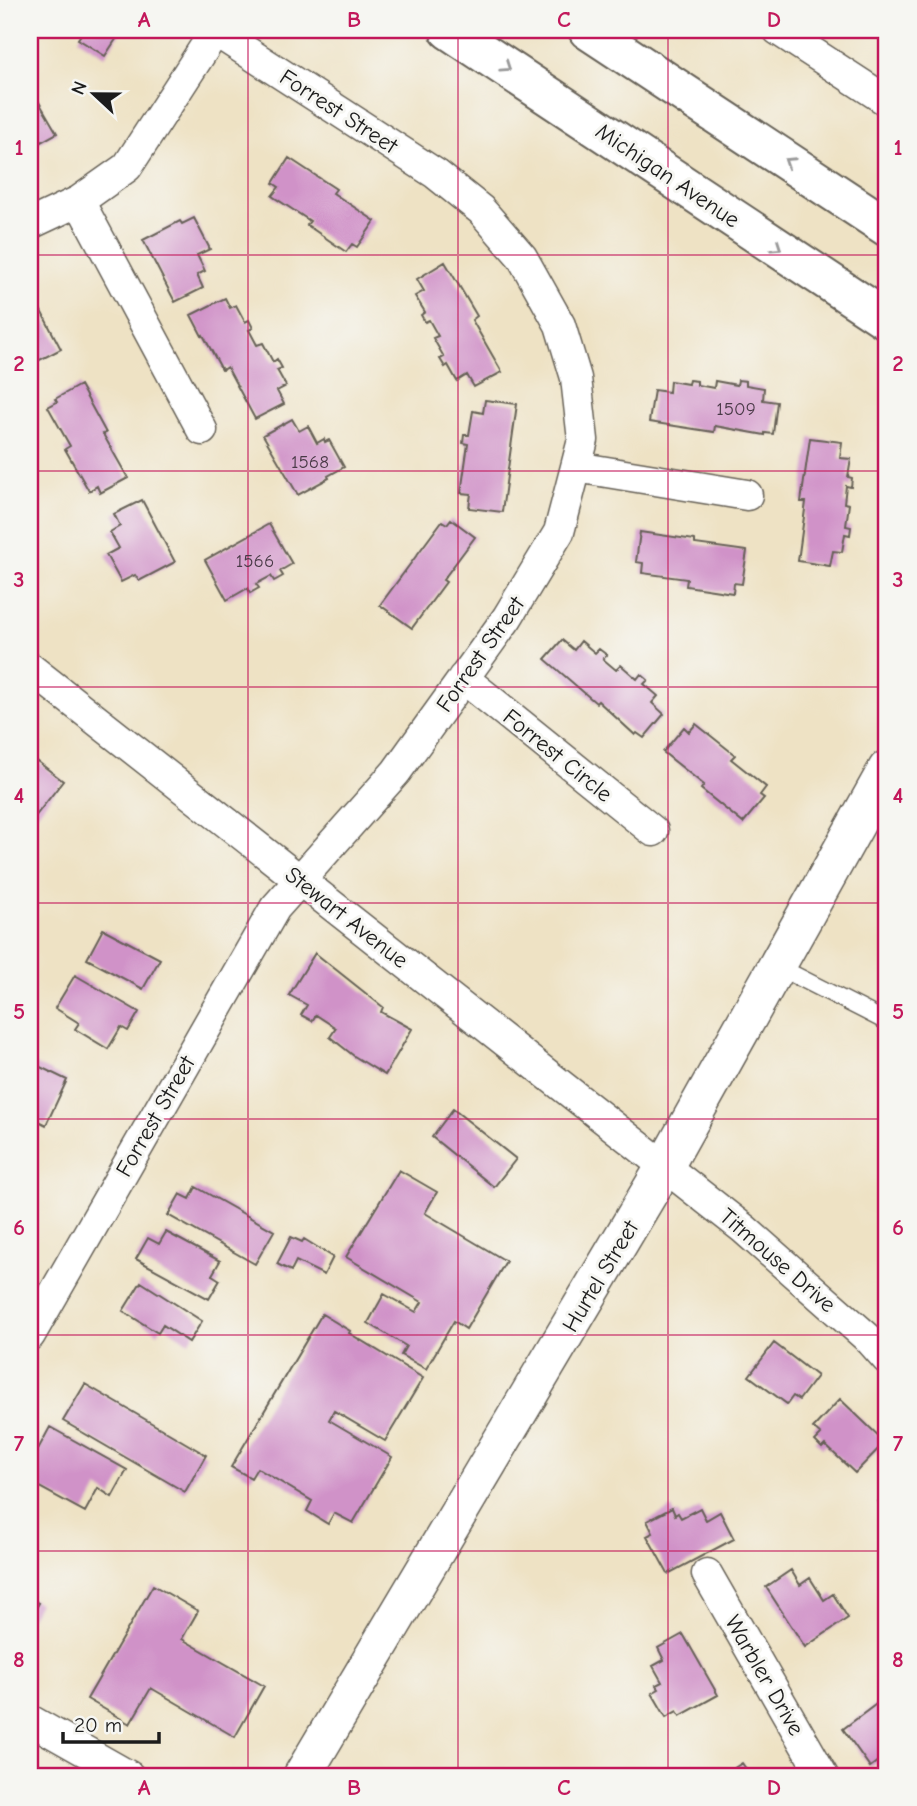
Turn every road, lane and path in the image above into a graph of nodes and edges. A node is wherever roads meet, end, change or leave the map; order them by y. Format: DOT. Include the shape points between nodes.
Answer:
graph roads {
  1 [pos="216,30"];
  2 [pos="449,30"];
  3 [pos="588,30"];
  4 [pos="778,30"];
  5 [pos="887,101"];
  6 [pos="79,201"];
  7 [pos="30,225"];
  8 [pos="887,226"];
  9 [pos="887,320"];
  10 [pos="202,430"];
  11 [pos="576,467"];
  12 [pos="747,495"];
  13 [pos="30,668"];
  14 [pos="463,678"];
  15 [pos="887,769"];
  16 [pos="653,831"];
  17 [pos="300,880"];
  18 [pos="777,966"];
  19 [pos="887,1022"];
  20 [pos="665,1167"];
  21 [pos="30,1335"];
  22 [pos="887,1359"];
  23 [pos="707,1574"];
  24 [pos="30,1720"];
  25 [pos="129,1776"];
  26 [pos="302,1776"];
  27 [pos="823,1776"];
  1 -- 6 [label="street" via="127,167"];
  1 -- 11 [label="street, Forrest Street" via="436,174 481,210 522,257 560,325 576,378 583,440"];
  2 -- 9 [label="main road, Michigan Avenue, one-way"];
  8 -- 3 [label="main road, one-way"];
  4 -- 5 [label="street"];
  6 -- 7 [label="street"];
  6 -- 10 [label="street"];
  11 -- 12 [label="street"];
  11 -- 14 [label="street, Forrest Street" via="559,532 507,618"];
  13 -- 17 [label="street, Stewart Avenue"];
  14 -- 16 [label="street, Forrest Circle"];
  14 -- 17 [label="street, Forrest Street" via="396,772"];
  15 -- 18 [label="street, Hurtel Street"];
  17 -- 20 [label="street, Stewart Avenue"];
  17 -- 21 [label="street, Forrest Street" via="275,908"];
  18 -- 19 [label="lane"];
  18 -- 20 [label="street, Hurtel Street"];
  20 -- 22 [label="street, Titmouse Drive" via="744,1228"];
  20 -- 26 [label="street, Hurtel Street"];
  23 -- 27 [label="street, Warbler Drive"];
  24 -- 25 [label="street"];
}
